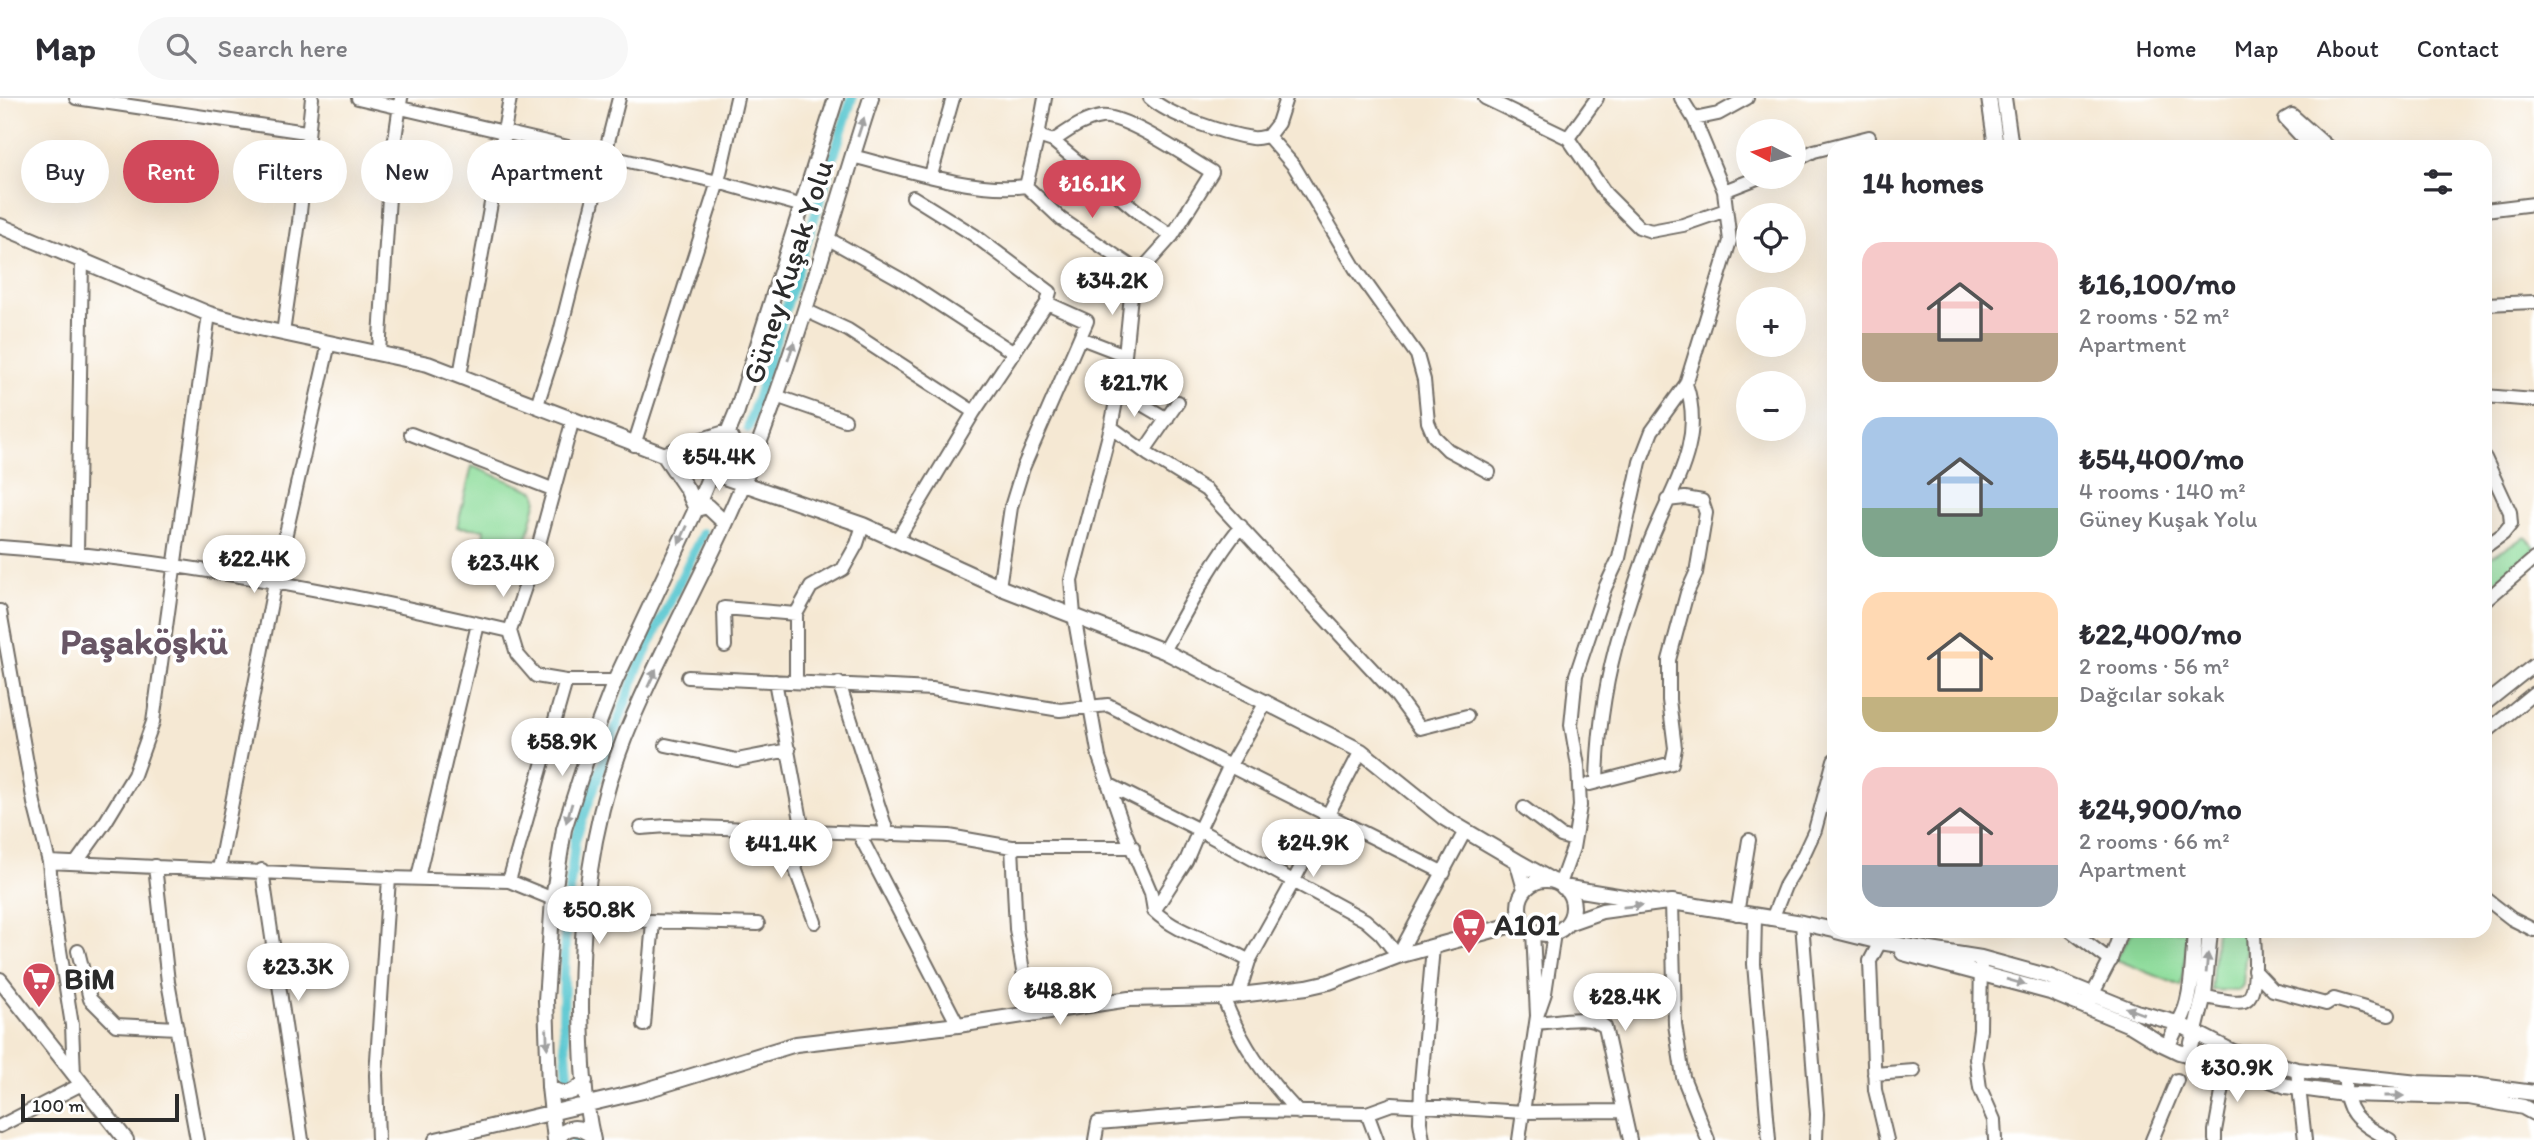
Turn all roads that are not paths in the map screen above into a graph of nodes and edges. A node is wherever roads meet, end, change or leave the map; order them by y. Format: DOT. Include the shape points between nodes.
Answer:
graph roads {
  1 [pos="76,98"];
  2 [pos="312,98"];
  3 [pos="358,98"];
  4 [pos="510,98"];
  5 [pos="619,98"];
  6 [pos="737,98"];
  7 [pos="836,98"];
  8 [pos="871,98"];
  9 [pos="953,98"];
  10 [pos="1045,98"];
  11 [pos="1150,98"];
  12 [pos="1286,98"];
  13 [pos="1597,98"];
  14 [pos="1681,98"];
  15 [pos="1747,98"];
  16 [pos="1989,98"];
  17 [pos="2004,98"];
  18 [pos="1488,99"];
  19 [pos="400,103"];
  20 [pos="1694,120"];
  21 [pos="505,131"];
  22 [pos="306,132"];
  23 [pos="1038,136"];
  24 [pos="1268,136"];
  25 [pos="1869,137"];
  26 [pos="1568,138"];
  27 [pos="542,140"];
  28 [pos="609,140"];
  29 [pos="1857,140"];
  30 [pos="1995,140"];
  31 [pos="2010,140"];
  32 [pos="2305,140"];
  33 [pos="2320,140"];
  34 [pos="1053,141"];
  35 [pos="1827,148"];
  36 [pos="1806,155"];
  37 [pos="852,156"];
  38 [pos="627,160"];
  39 [pos="931,175"];
  40 [pos="718,182"];
  41 [pos="1026,186"];
  42 [pos="1736,186"];
  43 [pos="1724,191"];
  44 [pos="913,197"];
  45 [pos="593,203"];
  46 [pos="2534,204"];
  47 [pos="803,206"];
  48 [pos="2492,209"];
  49 [pos="1726,210"];
  50 [pos="0,226"];
  51 [pos="1172,236"];
  52 [pos="827,238"];
  53 [pos="82,260"];
  54 [pos="1141,273"];
  55 [pos="2534,302"];
  56 [pos="1047,303"];
  57 [pos="2492,304"];
  58 [pos="805,310"];
  59 [pos="209,314"];
  60 [pos="283,333"];
  61 [pos="1081,338"];
  62 [pos="329,343"];
  63 [pos="1014,353"];
  64 [pos="379,354"];
  65 [pos="1125,355"];
  66 [pos="460,375"];
  67 [pos="1686,384"];
  68 [pos="1118,390"];
  69 [pos="776,396"];
  70 [pos="2492,397"];
  71 [pos="2534,400"];
  72 [pos="1178,402"];
  73 [pos="537,405"];
  74 [pos="974,412"];
  75 [pos="573,419"];
  76 [pos="845,419"];
  77 [pos="1167,419"];
  78 [pos="1111,427"];
  79 [pos="728,432"];
  80 [pos="411,434"];
  81 [pos="759,444"];
  82 [pos="635,445"];
  83 [pos="1144,451"];
  84 [pos="664,455"];
  85 [pos="1489,472"];
  86 [pos="712,473"];
  87 [pos="2492,473"];
  88 [pos="743,484"];
  89 [pos="552,489"];
  90 [pos="1667,500"];
  91 [pos="696,509"];
  92 [pos="725,523"];
  93 [pos="863,525"];
  94 [pos="1241,526"];
  95 [pos="897,540"];
  96 [pos="2492,542"];
  97 [pos="0,547"];
  98 [pos="76,552"];
  99 [pos="2534,559"];
  100 [pos="176,566"];
  101 [pos="275,582"];
  102 [pos="999,587"];
  103 [pos="2492,595"];
  104 [pos="0,611"];
  105 [pos="796,614"];
  106 [pos="1073,615"];
  107 [pos="478,624"];
  108 [pos="510,631"];
  109 [pos="725,646"];
  110 [pos="1164,651"];
  111 [pos="2534,665"];
  112 [pos="688,677"];
  113 [pos="566,681"];
  114 [pos="615,681"];
  115 [pos="775,681"];
  116 [pos="796,681"];
  117 [pos="839,683"];
  118 [pos="0,691"];
  119 [pos="15,692"];
  120 [pos="2534,693"];
  121 [pos="2492,698"];
  122 [pos="1265,704"];
  123 [pos="1088,706"];
  124 [pos="1467,716"];
  125 [pos="2492,727"];
  126 [pos="666,745"];
  127 [pos="789,750"];
  128 [pos="1361,751"];
  129 [pos="1230,765"];
  130 [pos="1597,782"];
  131 [pos="1108,784"];
  132 [pos="1579,787"];
  133 [pos="1827,799"];
  134 [pos="1524,808"];
  135 [pos="1326,816"];
  136 [pos="641,828"];
  137 [pos="1199,830"];
  138 [pos="803,831"];
  139 [pos="1465,831"];
  140 [pos="786,832"];
  141 [pos="859,834"];
  142 [pos="888,835"];
  143 [pos="1574,840"];
  144 [pos="1749,840"];
  145 [pos="1012,846"];
  146 [pos="1133,847"];
  147 [pos="1517,861"];
  148 [pos="49,862"];
  149 [pos="76,863"];
  150 [pos="155,866"];
  151 [pos="219,869"];
  152 [pos="262,870"];
  153 [pos="1444,873"];
  154 [pos="418,877"];
  155 [pos="389,878"];
  156 [pos="509,881"];
  157 [pos="1293,882"];
  158 [pos="1558,884"];
  159 [pos="1525,889"];
  160 [pos="553,899"];
  161 [pos="1666,903"];
  162 [pos="2492,903"];
  163 [pos="1154,911"];
  164 [pos="1737,914"];
  165 [pos="1755,917"];
  166 [pos="1772,919"];
  167 [pos="615,920"];
  168 [pos="653,922"];
  169 [pos="815,922"];
  170 [pos="1567,923"];
  171 [pos="1802,923"];
  172 [pos="758,924"];
  173 [pos="1528,926"];
  174 [pos="1827,929"];
  175 [pos="2534,930"];
  176 [pos="1554,933"];
  177 [pos="1864,938"];
  178 [pos="2080,938"];
  179 [pos="2118,938"];
  180 [pos="2194,938"];
  181 [pos="2209,938"];
  182 [pos="2255,938"];
  183 [pos="1880,942"];
  184 [pos="1433,947"];
  185 [pos="78,951"];
  186 [pos="1398,956"];
  187 [pos="1981,958"];
  188 [pos="1248,961"];
  189 [pos="2110,961"];
  190 [pos="2254,970"];
  191 [pos="1981,975"];
  192 [pos="0,980"];
  193 [pos="2093,994"];
  194 [pos="1230,997"];
  195 [pos="2204,997"];
  196 [pos="2086,1008"];
  197 [pos="1030,1013"];
  198 [pos="2389,1014"];
  199 [pos="1536,1019"];
  200 [pos="2177,1023"];
  201 [pos="958,1024"];
  202 [pos="643,1025"];
  203 [pos="177,1028"];
  204 [pos="2197,1032"];
  205 [pos="2168,1045"];
  206 [pos="2189,1055"];
  207 [pos="2227,1065"];
  208 [pos="2297,1070"];
  209 [pos="1914,1071"];
  210 [pos="1874,1074"];
  211 [pos="2345,1075"];
  212 [pos="78,1079"];
  213 [pos="2177,1080"];
  214 [pos="585,1081"];
  215 [pos="549,1087"];
  216 [pos="2300,1088"];
  217 [pos="2534,1093"];
  218 [pos="2344,1094"];
  219 [pos="587,1104"];
  220 [pos="1420,1106"];
  221 [pos="552,1111"];
  222 [pos="1623,1111"];
  223 [pos="1300,1112"];
  224 [pos="1524,1112"];
  225 [pos="1367,1113"];
  226 [pos="2534,1113"];
  227 [pos="0,1126"];
  228 [pos="593,1138"];
  229 [pos="126,1140"];
  230 [pos="197,1140"];
  231 [pos="302,1140"];
  232 [pos="378,1140"];
  233 [pos="436,1140"];
  234 [pos="556,1140"];
  235 [pos="1095,1140"];
  236 [pos="1377,1140"];
  237 [pos="1423,1140"];
  238 [pos="1520,1140"];
  239 [pos="1630,1140"];
  240 [pos="1708,1140"];
  241 [pos="1769,1140"];
  242 [pos="1816,1140"];
  243 [pos="1887,1140"];
  244 [pos="1995,1140"];
  245 [pos="2152,1140"];
  246 [pos="2215,1140"];
  247 [pos="2305,1140"];
  248 [pos="2390,1140"];
  1 -- 22 [label="street"];
  2 -- 22 [label="street"];
  3 -- 19 [label="street"];
  4 -- 21 [label="street"];
  5 -- 28 [label="street"];
  6 -- 40 [label="street"];
  7 -- 47 [label="main road, Güney Kuşak Yolu"];
  37 -- 8 [label="main road, Güney Kuşak Yolu, one-way"];
  9 -- 39 [label="street"];
  10 -- 23 [label="street"];
  11 -- 24 [label="street" via="1191,120 1255,139"];
  12 -- 24 [label="street"];
  13 -- 26 [label="street"];
  14 -- 20 [label="street"];
  15 -- 20 [label="street" via="1718,114"];
  16 -- 30 [label="main road"];
  17 -- 31 [label="main road"];
  18 -- 26 [label="street"];
  19 -- 21 [label="street"];
  19 -- 64 [label="street" via="391,166"];
  20 -- 43 [label="street"];
  21 -- 27 [label="street"];
  21 -- 66 [label="street"];
  22 -- 60 [label="street"];
  23 -- 34 [label="street"];
  23 -- 41 [label="street"];
  24 -- 85 [label="street" via="1294,166 1368,288 1417,355 1434,436 1448,450"];
  25 -- 29 [label="street"];
  26 -- 49 [label="street" via="1606,194 1639,227 1651,231 1683,225"];
  32 -- 33 [label="street" via="2285,118 2292,115"];
  34 -- 51 [label="street"];
  34 -- 51 [label="street" via="1078,124 1104,116 1125,121 1212,172"];
  35 -- 36 [label="street"];
  37 -- 39 [label="street"];
  37 -- 52 [label="main road, Güney Kuşak Yolu"];
  38 -- 40 [label="street"];
  39 -- 41 [label="street" via="972,185"];
  40 -- 47 [label="street"];
  40 -- 82 [label="street"];
  41 -- 54 [label="street" via="1061,219"];
  42 -- 43 [label="street"];
  43 -- 49 [label="street"];
  44 -- 56 [label="street" via="974,235 1050,292"];
  45 -- 73 [label="street"];
  46 -- 48 [label="street"];
  47 -- 79 [label="main road, Güney Kuşak Yolu"];
  49 -- 67 [label="street" via="1730,241"];
  50 -- 53 [label="main road"];
  51 -- 54 [label="street"];
  52 -- 58 [label="main road, Güney Kuşak Yolu"];
  52 -- 63 [label="street" via="902,280"];
  53 -- 59 [label="main road"];
  53 -- 98 [label="street"];
  54 -- 65 [label="street" via="1130,295"];
  55 -- 57 [label="street"];
  56 -- 61 [label="street" via="1087,321"];
  56 -- 63 [label="street"];
  69 -- 58 [label="main road, Güney Kuşak Yolu, one-way"];
  58 -- 74 [label="street" via="848,330"];
  59 -- 60 [label="main road"];
  59 -- 100 [label="street"];
  60 -- 62 [label="main road"];
  61 -- 65 [label="street"];
  61 -- 102 [label="street" via="1023,468"];
  62 -- 64 [label="main road"];
  62 -- 101 [label="street"];
  63 -- 74 [label="street"];
  64 -- 66 [label="main road"];
  65 -- 68 [label="street"];
  66 -- 73 [label="main road"];
  67 -- 90 [label="street" via="1693,434"];
  67 -- 132 [label="street" via="1652,430 1640,462 1619,558 1576,675 1571,725"];
  68 -- 77 [label="street"];
  68 -- 78 [label="street"];
  69 -- 76 [label="street"];
  69 -- 81 [label="main road, Güney Kuşak Yolu"];
  70 -- 71 [label="street"];
  72 -- 77 [label="street"];
  73 -- 75 [label="main road"];
  74 -- 95 [label="street"];
  75 -- 82 [label="main road"];
  75 -- 89 [label="street"];
  77 -- 83 [label="street"];
  78 -- 83 [label="street"];
  78 -- 106 [label="street" via="1071,580"];
  79 -- 81 [label="main road" via="739,448"];
  79 -- 84 [label="main road"];
  79 -- 86 [label="main road, Güney Kuşak Yolu"];
  80 -- 89 [label="street"];
  81 -- 88 [label="main road, Güney Kuşak Yolu"];
  82 -- 84 [label="main road"];
  83 -- 94 [label="street" via="1206,490"];
  84 -- 86 [label="main road"];
  84 -- 91 [label="main road"];
  86 -- 88 [label="main road"];
  86 -- 91 [label="main road, Güney Kuşak Yolu"];
  87 -- 96 [label="street" via="2511,524"];
  88 -- 92 [label="main road, Güney Kuşak Yolu"];
  88 -- 93 [label="main road"];
  89 -- 108 [label="street"];
  90 -- 130 [label="street" via="1620,632 1598,744"];
  90 -- 130 [label="street" via="1702,501 1706,513 1696,573 1669,660 1672,763"];
  91 -- 92 [label="main road" via="707,506"];
  91 -- 114 [label="main road, Güney Kuşak Yolu, one-way"];
  214 -- 92 [label="main road, Güney Kuşak Yolu, one-way" via="581,948 599,815 625,738"];
  93 -- 95 [label="main road"];
  93 -- 105 [label="street" via="843,569 811,587"];
  94 -- 110 [label="street" via="1199,587"];
  94 -- 124 [label="street" via="1395,694 1420,728"];
  95 -- 102 [label="main road"];
  97 -- 98 [label="street"];
  98 -- 100 [label="street"];
  99 -- 103 [label="street"];
  100 -- 101 [label="street"];
  100 -- 149 [label="street" via="153,722 134,775"];
  101 -- 107 [label="street"];
  101 -- 151 [label="street"];
  102 -- 106 [label="main road"];
  104 -- 119 [label="street"];
  105 -- 109 [label="street" via="724,608"];
  105 -- 116 [label="street"];
  106 -- 110 [label="main road"];
  106 -- 123 [label="street"];
  107 -- 108 [label="street"];
  107 -- 154 [label="street"];
  108 -- 113 [label="street" via="517,654 536,676"];
  110 -- 122 [label="main road"];
  111 -- 121 [label="street"];
  112 -- 115 [label="street"];
  113 -- 114 [label="street"];
  113 -- 156 [label="street"];
  114 -- 160 [label="main road, Güney Kuşak Yolu, one-way" via="564,829"];
  115 -- 116 [label="street"];
  115 -- 127 [label="street"];
  116 -- 117 [label="street"];
  117 -- 123 [label="street" via="932,689 1060,710"];
  117 -- 142 [label="street"];
  118 -- 119 [label="street"];
  119 -- 148 [label="street"];
  120 -- 125 [label="street"];
  122 -- 128 [label="main road"];
  122 -- 129 [label="street"];
  123 -- 129 [label="street" via="1108,705"];
  123 -- 131 [label="street"];
  126 -- 127 [label="street" via="737,760"];
  127 -- 138 [label="street"];
  128 -- 135 [label="street"];
  128 -- 139 [label="main road"];
  129 -- 135 [label="street"];
  129 -- 137 [label="street"];
  130 -- 132 [label="street"];
  131 -- 137 [label="street"];
  131 -- 146 [label="street"];
  132 -- 143 [label="street"];
  133 -- 166 [label="street"];
  134 -- 143 [label="street" via="1560,836"];
  135 -- 153 [label="street"];
  135 -- 157 [label="street"];
  136 -- 140 [label="street"];
  137 -- 157 [label="street"];
  137 -- 163 [label="street" via="1186,861"];
  138 -- 140 [label="street"];
  138 -- 141 [label="street"];
  139 -- 147 [label="main road"];
  139 -- 153 [label="street"];
  140 -- 169 [label="street" via="785,841"];
  141 -- 142 [label="street"];
  141 -- 201 [label="street"];
  142 -- 145 [label="street" via="949,836"];
  143 -- 158 [label="street"];
  144 -- 164 [label="street"];
  145 -- 146 [label="street"];
  145 -- 197 [label="street" via="1016,929"];
  146 -- 163 [label="street"];
  147 -- 158 [label="main road"];
  147 -- 159 [label="main road"];
  148 -- 149 [label="street"];
  148 -- 212 [label="street"];
  149 -- 150 [label="street"];
  150 -- 151 [label="street"];
  150 -- 203 [label="street"];
  151 -- 152 [label="street"];
  152 -- 155 [label="street"];
  152 -- 231 [label="street"];
  153 -- 186 [label="street"];
  154 -- 155 [label="street"];
  154 -- 156 [label="street"];
  155 -- 232 [label="street" via="376,1075"];
  156 -- 160 [label="street"];
  157 -- 186 [label="street" via="1366,920"];
  157 -- 188 [label="street"];
  158 -- 159 [label="main road" via="1534,883"];
  158 -- 161 [label="main road"];
  158 -- 170 [label="main road" via="1571,898"];
  159 -- 173 [label="main road" via="1519,905"];
  160 -- 215 [label="main road, Güney Kuşak Yolu, one-way" via="546,1000"];
  161 -- 164 [label="main road"];
  170 -- 161 [label="main road, one-way" via="1609,910"];
  161 -- 240 [label="street" via="1683,1077"];
  162 -- 175 [label="street"];
  163 -- 188 [label="street" via="1177,929 1210,940"];
  164 -- 165 [label="main road"];
  165 -- 166 [label="main road"];
  165 -- 241 [label="street" via="1754,964"];
  166 -- 171 [label="main road"];
  167 -- 168 [label="street"];
  168 -- 172 [label="street"];
  168 -- 202 [label="street"];
  170 -- 176 [label="main road"];
  171 -- 174 [label="main road"];
  171 -- 242 [label="street"];
  173 -- 176 [label="main road"];
  173 -- 184 [label="main road"];
  173 -- 199 [label="street"];
  176 -- 199 [label="street"];
  177 -- 183 [label="main road"];
  178 -- 189 [label="street"];
  179 -- 189 [label="street"];
  180 -- 200 [label="main road" via="2189,990"];
  195 -- 181 [label="main road, one-way"];
  182 -- 190 [label="street"];
  183 -- 187 [label="main road"];
  183 -- 191 [label="main road" via="1905,954"];
  183 -- 210 [label="street" via="1870,961"];
  184 -- 186 [label="main road"];
  184 -- 220 [label="street"];
  185 -- 203 [label="street" via="90,999 116,1025"];
  186 -- 194 [label="main road" via="1329,982"];
  187 -- 191 [label="street"];
  187 -- 193 [label="main road"];
  188 -- 194 [label="street"];
  189 -- 193 [label="street"];
  190 -- 195 [label="street" via="2253,993 2244,1001"];
  190 -- 198 [label="street" via="2273,990 2326,1004 2334,999"];
  191 -- 196 [label="main road, one-way" via="2050,992"];
  191 -- 244 [label="street" via="1976,1059 1980,1088 1994,1120"];
  192 -- 212 [label="main road"];
  193 -- 196 [label="street"];
  200 -- 193 [label="main road, one-way"];
  194 -- 197 [label="main road" via="1129,999"];
  194 -- 223 [label="street" via="1237,1031 1252,1057"];
  195 -- 204 [label="main road"];
  196 -- 205 [label="main road"];
  197 -- 201 [label="main road"];
  199 -- 222 [label="street" via="1599,1021 1605,1027"];
  199 -- 224 [label="street"];
  200 -- 204 [label="main road"];
  200 -- 205 [label="main road"];
  201 -- 219 [label="main road" via="796,1044"];
  203 -- 230 [label="street"];
  204 -- 206 [label="main road"];
  204 -- 208 [label="main road" via="2233,1052"];
  205 -- 206 [label="main road"];
  206 -- 207 [label="main road"];
  207 -- 216 [label="main road"];
  207 -- 246 [label="street"];
  208 -- 211 [label="main road"];
  208 -- 216 [label="street"];
  209 -- 210 [label="street"];
  210 -- 243 [label="street"];
  211 -- 217 [label="main road"];
  211 -- 218 [label="street"];
  212 -- 227 [label="street"];
  212 -- 229 [label="main road"];
  213 -- 245 [label="street"];
  214 -- 215 [label="main road" via="568,1094"];
  214 -- 219 [label="main road, Güney Kuşak Yolu"];
  215 -- 221 [label="main road, Güney Kuşak Yolu"];
  216 -- 218 [label="main road"];
  216 -- 247 [label="street"];
  218 -- 226 [label="main road, one-way" via="2469,1097"];
  218 -- 248 [label="street" via="2354,1116"];
  219 -- 221 [label="main road"];
  219 -- 228 [label="main road, Güney Kuşak Yolu"];
  220 -- 224 [label="street"];
  220 -- 225 [label="street" via="1392,1104"];
  220 -- 237 [label="street"];
  221 -- 233 [label="main road"];
  221 -- 234 [label="main road, Güney Kuşak Yolu"];
  222 -- 224 [label="street"];
  222 -- 239 [label="street"];
  223 -- 225 [label="street"];
  223 -- 235 [label="street" via="1244,1111 1098,1122"];
  224 -- 238 [label="street"];
  225 -- 236 [label="street"];
  228 -- 234 [label="main road" via="572,1127"];
}
